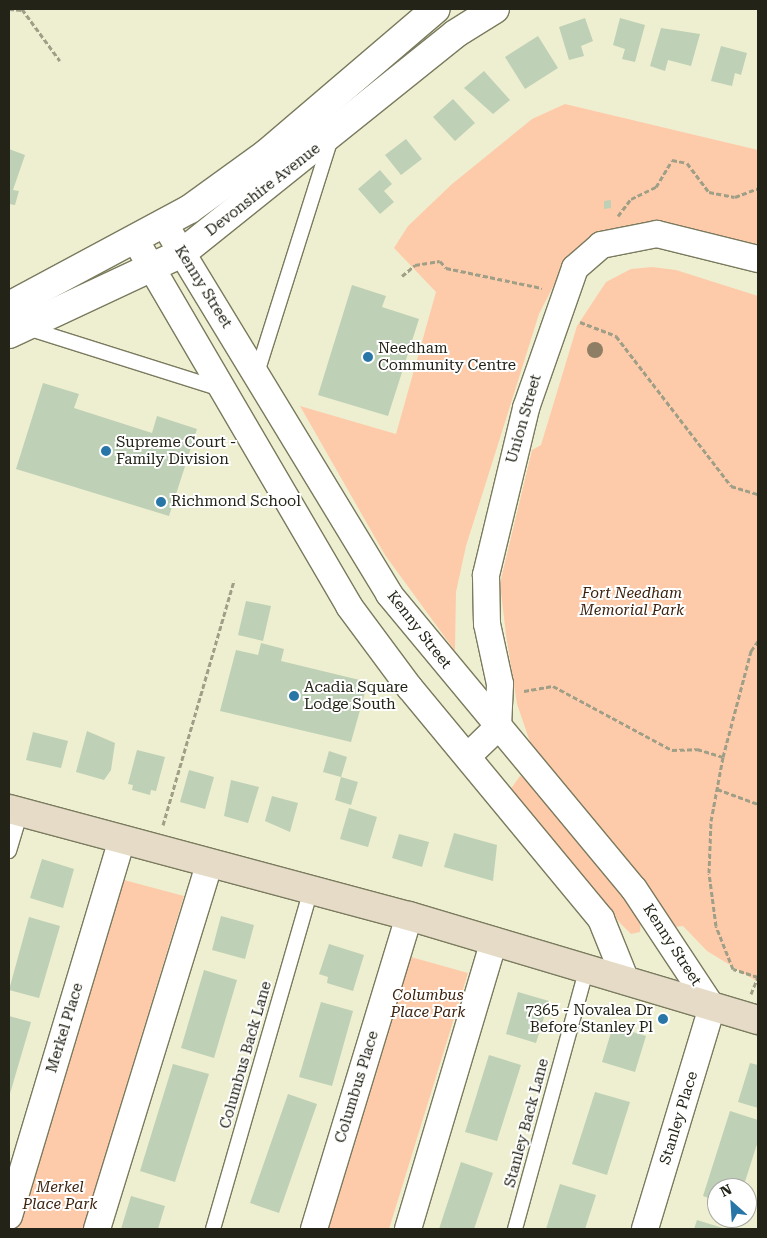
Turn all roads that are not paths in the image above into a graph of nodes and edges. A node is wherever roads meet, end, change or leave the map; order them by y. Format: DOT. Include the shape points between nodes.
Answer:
graph roads {
  1 [pos="436,9"];
  2 [pos="495,9"];
  3 [pos="331,137"];
  4 [pos="165,225"];
  5 [pos="136,241"];
  6 [pos="182,253"];
  7 [pos="758,260"];
  8 [pos="153,268"];
  9 [pos="9,306"];
  10 [pos="17,331"];
  11 [pos="257,373"];
  12 [pos="225,390"];
  13 [pos="498,727"];
  14 [pos="468,756"];
  15 [pos="15,810"];
  16 [pos="122,840"];
  17 [pos="9,850"];
  18 [pos="209,864"];
  19 [pos="312,889"];
  20 [pos="409,916"];
  21 [pos="494,941"];
  22 [pos="587,968"];
  23 [pos="626,980"];
  24 [pos="712,1007"];
  25 [pos="751,1018"];
  26 [pos="9,1216"];
  27 [pos="97,1229"];
  28 [pos="213,1229"];
  29 [pos="314,1229"];
  30 [pos="408,1229"];
  31 [pos="515,1229"];
  32 [pos="645,1229"];
  1 -- 4 [label="street, Devonshire Avenue" via="266,154"];
  2 -- 3 [label="street, Devonshire Avenue" via="456,34"];
  3 -- 6 [label="street, Devonshire Avenue"];
  3 -- 11 [label="lane"];
  4 -- 5 [label="street, Devonshire Avenue"];
  4 -- 6 [label="street, Kenny Street"];
  5 -- 8 [label="street"];
  5 -- 9 [label="street, Devonshire Avenue"];
  6 -- 8 [label="street, Devonshire Avenue"];
  6 -- 11 [label="street, Kenny Street"];
  7 -- 13 [label="street, Union Street" via="680,236 657,234 600,245 575,268 526,408 486,574 486,624 500,684"];
  8 -- 10 [label="street, Devonshire Avenue"];
  8 -- 12 [label="street"];
  10 -- 12 [label="lane"];
  11 -- 12 [label="street"];
  11 -- 13 [label="street, Kenny Street" via="389,594"];
  12 -- 14 [label="street" via="349,606"];
  13 -- 14 [label="street"];
  13 -- 24 [label="street, Kenny Street" via="634,889"];
  14 -- 23 [label="street" via="601,918"];
  15 -- 16 [label="main road"];
  15 -- 17 [label="lane"];
  16 -- 18 [label="main road"];
  16 -- 26 [label="street, Merkel Place"];
  18 -- 19 [label="main road"];
  18 -- 27 [label="street"];
  19 -- 20 [label="main road"];
  19 -- 28 [label="lane, Columbus Back Lane"];
  20 -- 21 [label="main road"];
  20 -- 29 [label="street, Columbus Place"];
  21 -- 22 [label="main road"];
  21 -- 30 [label="street"];
  22 -- 23 [label="main road"];
  22 -- 31 [label="lane, Stanley Back Lane"];
  23 -- 24 [label="main road"];
  24 -- 25 [label="main road"];
  24 -- 32 [label="street, Stanley Place"];
}
